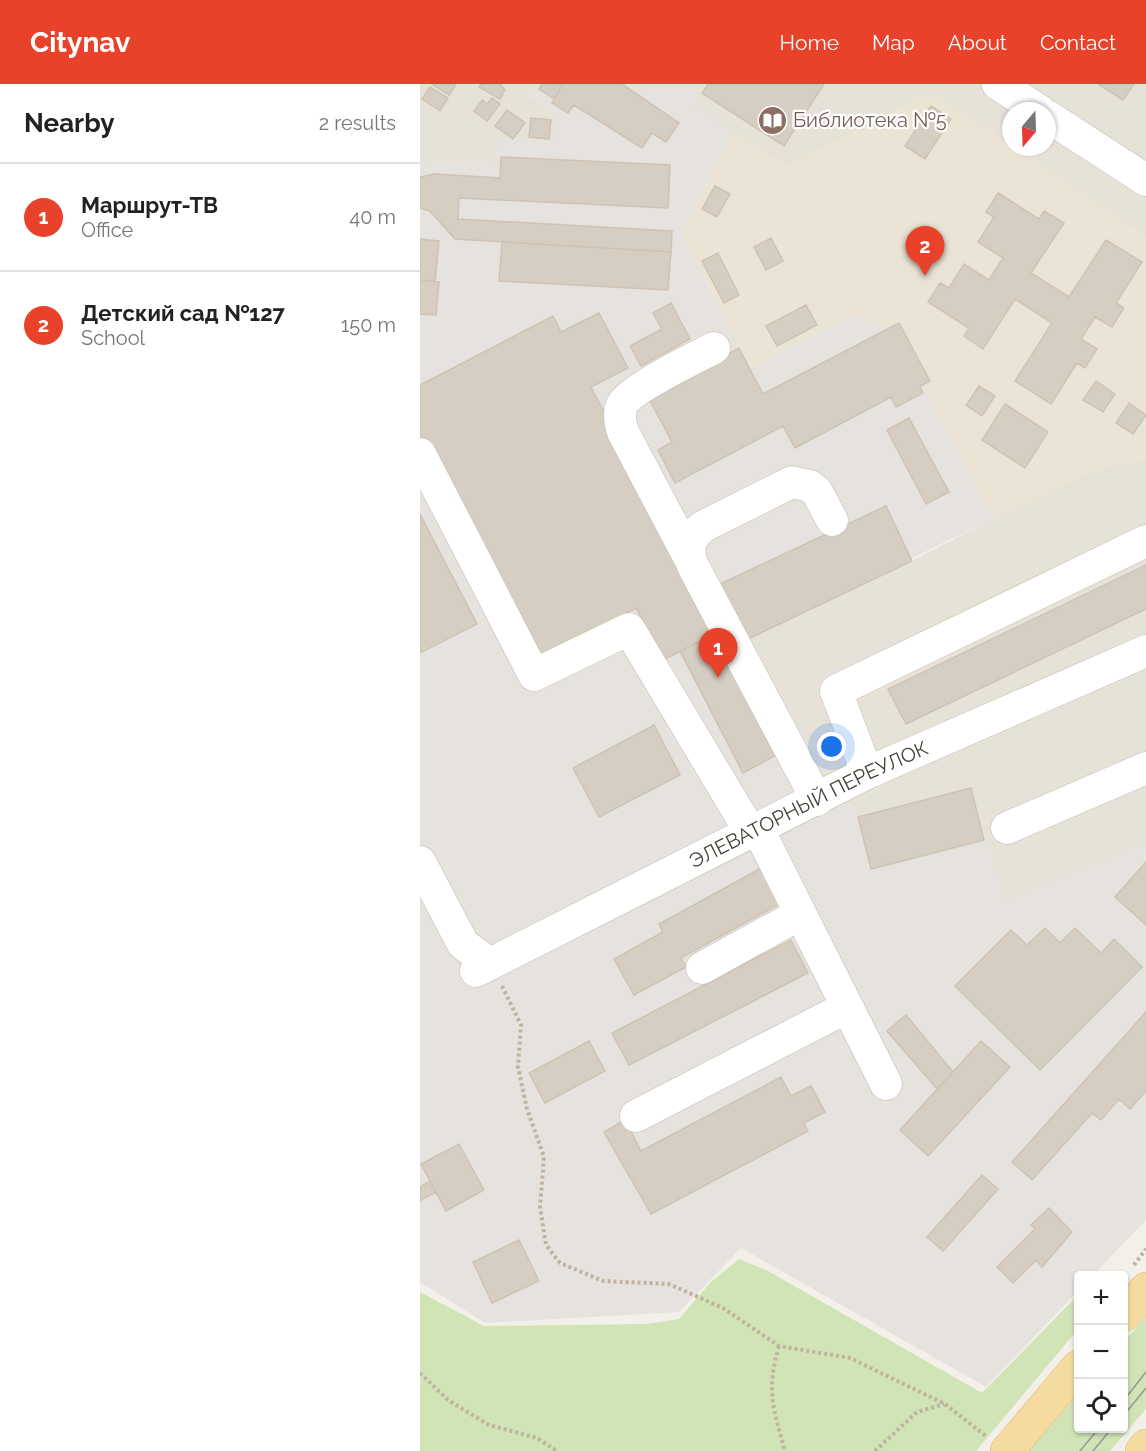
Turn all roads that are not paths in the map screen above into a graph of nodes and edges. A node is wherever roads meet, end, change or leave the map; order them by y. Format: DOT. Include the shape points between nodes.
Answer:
graph roads {
  1 [pos="998,84"];
  2 [pos="1026,102"];
  3 [pos="1056,121"];
  4 [pos="1140,168"];
  5 [pos="714,348"];
  6 [pos="420,454"];
  7 [pos="666,513"];
  8 [pos="832,520"];
  9 [pos="704,526"];
  10 [pos="1146,541"];
  11 [pos="689,557"];
  12 [pos="1146,651"];
  13 [pos="1146,768"];
  14 [pos="867,773"];
  15 [pos="817,800"];
  16 [pos="1007,828"];
  17 [pos="755,831"];
  18 [pos="420,861"];
  19 [pos="800,914"];
  20 [pos="702,968"];
  21 [pos="847,1007"];
  22 [pos="886,1084"];
  23 [pos="636,1116"];
  24 [pos="1146,1289"];
  25 [pos="1128,1310"];
  26 [pos="1074,1371"];
  27 [pos="999,1446"];
  28 [pos="1146,1446"];
  29 [pos="1142,1451"];
  1 -- 2 [label="street"];
  3 -- 4 [label="street"];
  5 -- 7 [label="street" via="635,392 622,405 620,423"];
  6 -- 17 [label="street" via="534,675 629,629"];
  7 -- 9 [label="street" via="677,525 695,529"];
  7 -- 11 [label="street"];
  8 -- 9 [label="street" via="817,492 792,482"];
  9 -- 11 [label="street" via="691,539"];
  10 -- 14 [label="street" via="837,691"];
  11 -- 15 [label="street"];
  12 -- 14 [label="street, ЭЛЕВАТОРНЫЙ ПЕРЕУЛОК"];
  13 -- 16 [label="street"];
  14 -- 15 [label="street, ЭЛЕВАТОРНЫЙ ПЕРЕУЛОК"];
  15 -- 17 [label="street, ЭЛЕВАТОРНЫЙ ПЕРЕУЛОК"];
  17 -- 18 [label="street, ЭЛЕВАТОРНЫЙ ПЕРЕУЛОК" via="483,968 463,944"];
  17 -- 19 [label="street"];
  19 -- 20 [label="street"];
  19 -- 21 [label="street"];
  21 -- 22 [label="street"];
  21 -- 23 [label="street"];
  24 -- 25 [label="main road"];
  26 -- 27 [label="main road"];
  28 -- 29 [label="main road"];
}
